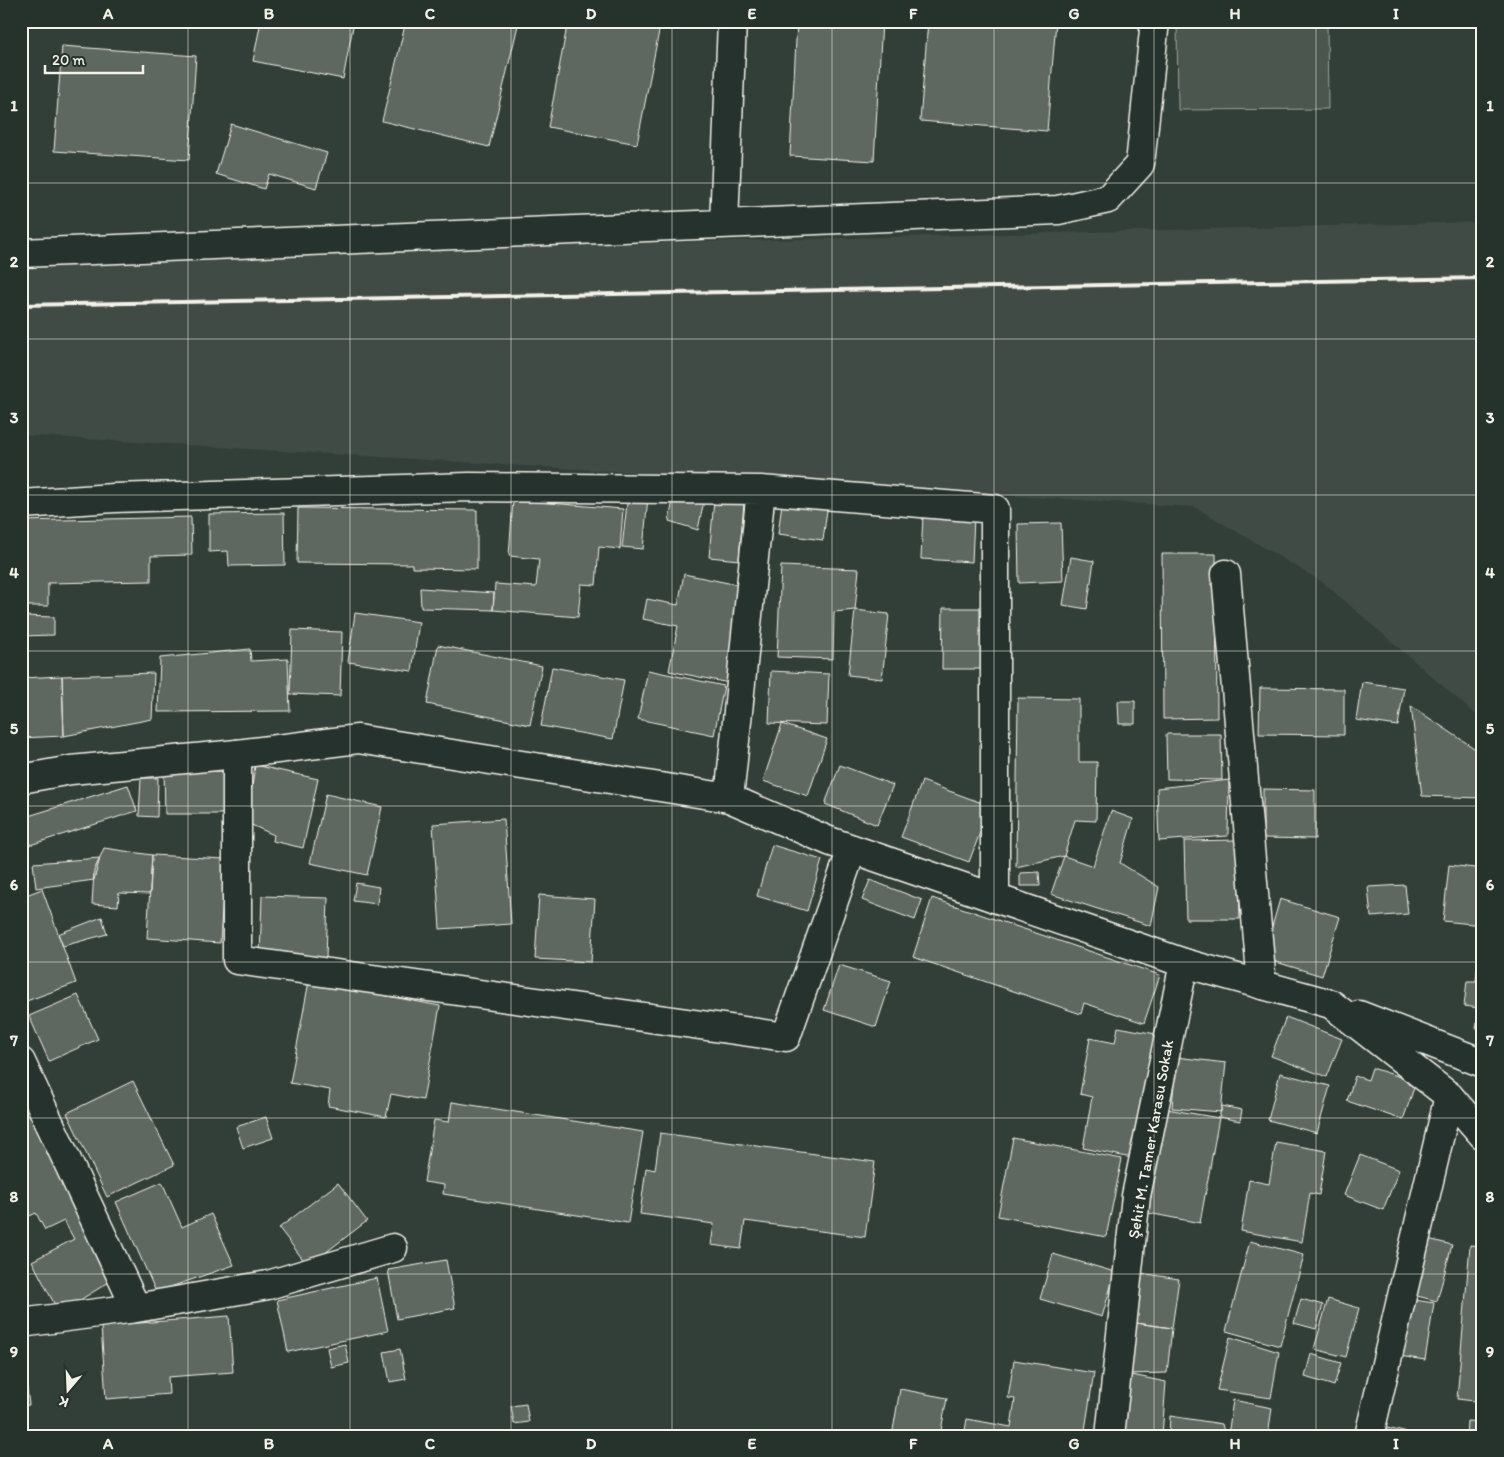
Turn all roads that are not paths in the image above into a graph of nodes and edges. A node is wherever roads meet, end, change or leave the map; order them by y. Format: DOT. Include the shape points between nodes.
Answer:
graph roads {
  1 [pos="732,21"];
  2 [pos="1155,21"];
  3 [pos="724,224"];
  4 [pos="21,253"];
  5 [pos="761,490"];
  6 [pos="21,504"];
  7 [pos="1226,574"];
  8 [pos="237,754"];
  9 [pos="21,779"];
  10 [pos="728,798"];
  11 [pos="852,849"];
  12 [pos="995,898"];
  13 [pos="1184,963"];
  14 [pos="1262,985"];
  15 [pos="1331,1004"];
  16 [pos="21,1062"];
  17 [pos="1483,1063"];
  18 [pos="1449,1096"];
  19 [pos="1483,1135"];
  20 [pos="393,1248"];
  21 [pos="136,1308"];
  22 [pos="21,1324"];
  23 [pos="1110,1436"];
  24 [pos="1369,1436"];
  1 -- 3 [label="street"];
  2 -- 3 [label="street" via="1140,164 1108,200 1058,210"];
  3 -- 4 [label="street"];
  5 -- 6 [label="street" via="469,487"];
  5 -- 10 [label="street"];
  5 -- 12 [label="street" via="995,509"];
  7 -- 14 [label="street"];
  8 -- 9 [label="street" via="71,770"];
  8 -- 10 [label="street" via="358,739"];
  8 -- 11 [label="street" via="236,960 786,1037"];
  10 -- 11 [label="street"];
  11 -- 12 [label="street"];
  12 -- 13 [label="street"];
  13 -- 14 [label="street"];
  13 -- 23 [label="street, Şehit M. Tamer Karasu Sokak" via="1136,1196"];
  14 -- 15 [label="street"];
  15 -- 17 [label="street"];
  15 -- 18 [label="street"];
  16 -- 21 [label="street"];
  18 -- 19 [label="street"];
  18 -- 24 [label="street"];
  20 -- 21 [label="street" via="268,1285"];
  21 -- 22 [label="street"];
}
